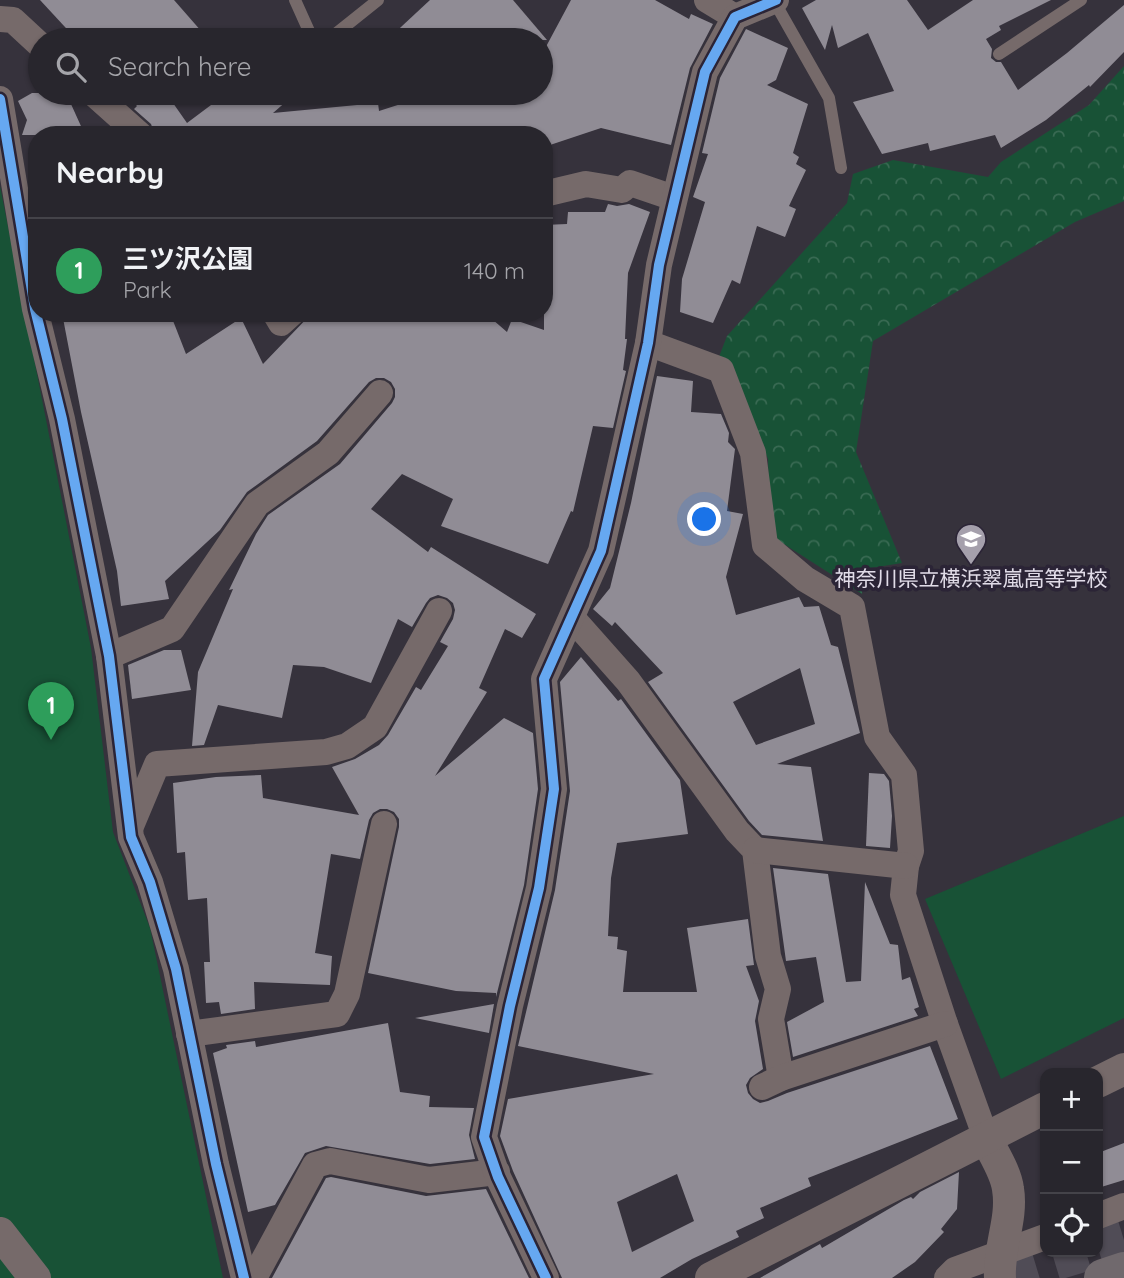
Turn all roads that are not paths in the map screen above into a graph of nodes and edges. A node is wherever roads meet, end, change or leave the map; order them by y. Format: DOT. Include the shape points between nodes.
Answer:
graph roads {
  1 [pos="295,0"];
  2 [pos="378,0"];
  3 [pos="707,0"];
  4 [pos="775,0"];
  5 [pos="1081,0"];
  6 [pos="735,17"];
  7 [pos="0,19"];
  8 [pos="308,28"];
  9 [pos="343,28"];
  10 [pos="28,34"];
  11 [pos="999,54"];
  12 [pos="0,99"];
  13 [pos="106,105"];
  14 [pos="130,126"];
  15 [pos="841,168"];
  16 [pos="553,192"];
  17 [pos="674,198"];
  18 [pos="28,267"];
  19 [pos="38,322"];
  20 [pos="648,343"];
  21 [pos="380,393"];
  22 [pos="439,611"];
  23 [pos="573,619"];
  24 [pos="109,656"];
  25 [pos="384,824"];
  26 [pos="130,827"];
  27 [pos="755,850"];
  28 [pos="906,866"];
  29 [pos="945,1024"];
  30 [pos="189,1034"];
  31 [pos="1124,1069"];
  32 [pos="1103,1080"];
  33 [pos="1040,1110"];
  34 [pos="985,1138"];
  35 [pos="497,1172"];
  36 [pos="1124,1206"];
  37 [pos="1103,1214"];
  38 [pos="0,1233"];
  39 [pos="1040,1240"];
  40 [pos="1000,1266"];
  41 [pos="1124,1271"];
  42 [pos="35,1278"];
  43 [pos="244,1278"];
  44 [pos="254,1278"];
  45 [pos="546,1278"];
  46 [pos="711,1278"];
  47 [pos="947,1278"];
  48 [pos="1103,1278"];
  1 -- 8 [label="lane"];
  2 -- 9 [label="lane"];
  3 -- 6 [label="street"];
  4 -- 6 [label="street"];
  4 -- 15 [label="lane" via="829,98"];
  5 -- 11 [label="lane"];
  6 -- 17 [label="street" via="705,72"];
  7 -- 10 [label="street" via="13,20"];
  12 -- 18 [label="street"];
  13 -- 14 [label="street"];
  16 -- 17 [label="street" via="586,184 622,190 630,183"];
  17 -- 20 [label="street"];
  19 -- 24 [label="street"];
  20 -- 23 [label="street" via="601,551"];
  20 -- 28 [label="street" via="721,370 753,453 765,545 805,579 852,607 877,737 904,775 911,851"];
  21 -- 24 [label="street" via="328,453 257,504 172,629"];
  22 -- 26 [label="street" via="375,727 347,746 326,752 157,764"];
  23 -- 27 [label="street" via="628,681"];
  23 -- 35 [label="street" via="544,679 554,789 539,888 484,1137"];
  24 -- 26 [label="street"];
  25 -- 30 [label="street" via="347,994 337,1014"];
  26 -- 30 [label="street" via="163,923"];
  27 -- 28 [label="street"];
  27 -- 29 [label="street" via="768,956 778,989 771,1019 772,1083"];
  28 -- 29 [label="street" via="903,895"];
  29 -- 34 [label="street"];
  30 -- 43 [label="street"];
  31 -- 32 [label="street"];
  33 -- 34 [label="street"];
  34 -- 40 [label="street" via="1008,1187"];
  34 -- 46 [label="street"];
  35 -- 44 [label="street" via="429,1180 330,1161 315,1165"];
  35 -- 45 [label="street"];
  36 -- 37 [label="street"];
  38 -- 42 [label="street"];
  39 -- 40 [label="street"];
  40 -- 47 [label="street" via="955,1270"];
  41 -- 48 [label="highway"];
}
